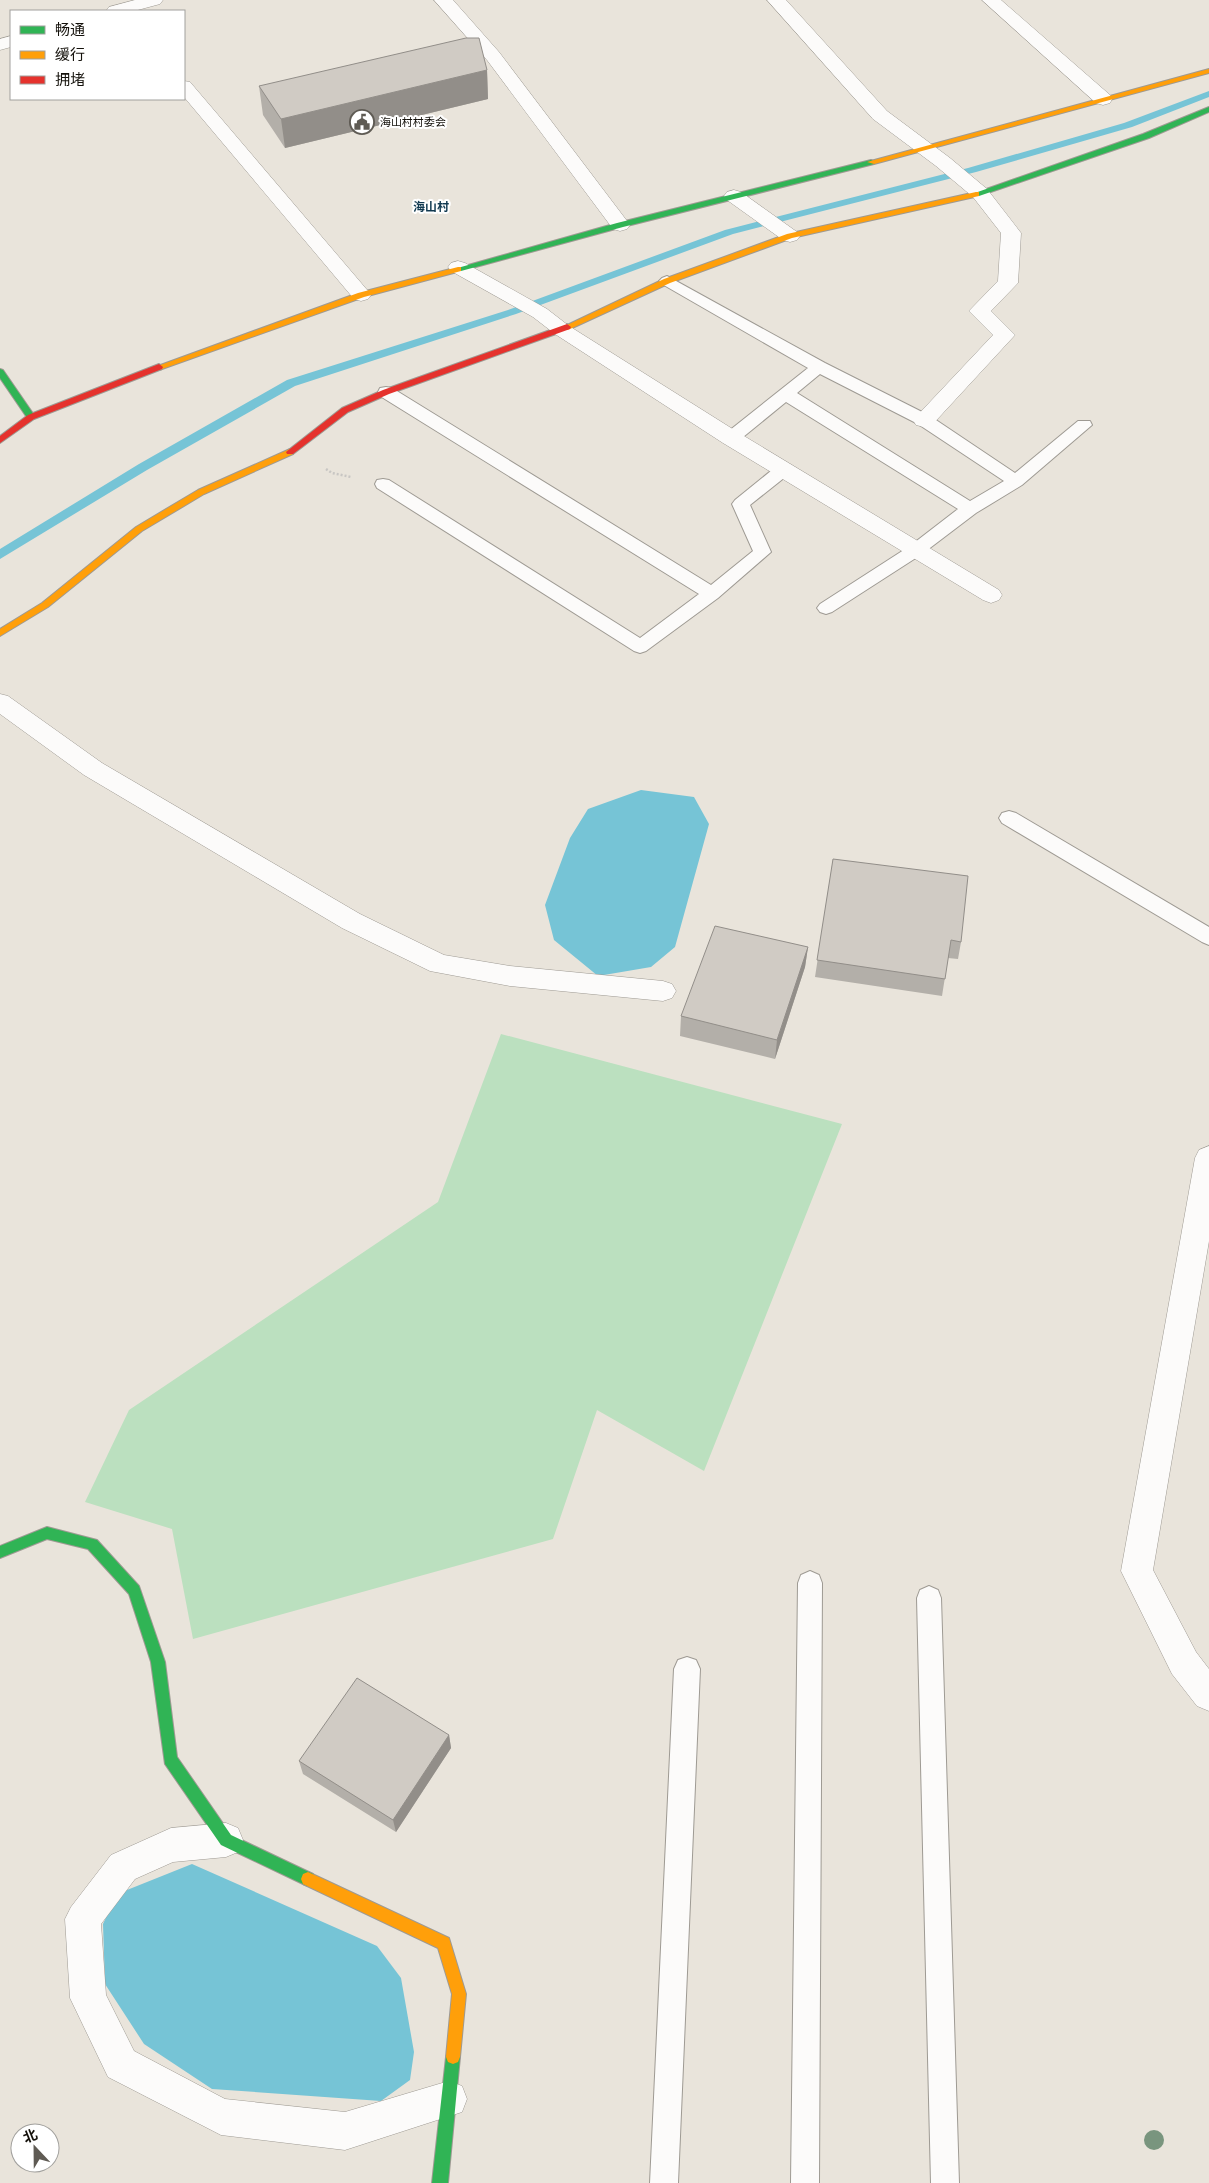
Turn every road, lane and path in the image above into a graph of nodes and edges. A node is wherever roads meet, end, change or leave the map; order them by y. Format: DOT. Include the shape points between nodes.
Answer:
graph roads {
  1 [pos="154,0"];
  2 [pos="442,0"];
  3 [pos="776,0"];
  4 [pos="991,0"];
  5 [pos="119,10"];
  6 [pos="1209,71"];
  7 [pos="185,87"];
  8 [pos="1103,99"];
  9 [pos="1209,109"];
  10 [pos="926,148"];
  11 [pos="974,189"];
  12 [pos="734,196"];
  13 [pos="620,225"];
  14 [pos="787,234"];
  15 [pos="458,267"];
  16 [pos="666,281"];
  17 [pos="361,295"];
  18 [pos="562,330"];
  19 [pos="818,367"];
  20 [pos="0,372"];
  21 [pos="386,392"];
  22 [pos="786,394"];
  23 [pos="31,417"];
  24 [pos="924,420"];
  25 [pos="1084,426"];
  26 [pos="731,438"];
  27 [pos="0,440"];
  28 [pos="295,450"];
  29 [pos="783,470"];
  30 [pos="1016,481"];
  31 [pos="383,484"];
  32 [pos="970,509"];
  33 [pos="916,550"];
  34 [pos="712,594"];
  35 [pos="990,594"];
  36 [pos="826,608"];
  37 [pos="0,633"];
  38 [pos="0,702"];
  39 [pos="1009,818"];
  40 [pos="1209,937"];
  41 [pos="663,991"];
  42 [pos="1209,1158"];
  43 [pos="0,1552"];
  44 [pos="810,1583"];
  45 [pos="928,1598"];
  46 [pos="687,1669"];
  47 [pos="1209,1695"];
  48 [pos="226,1840"];
  49 [pos="449,2099"];
  50 [pos="440,2183"];
  51 [pos="664,2183"];
  52 [pos="805,2183"];
  53 [pos="945,2183"];
  1 -- 5 [label="street"];
  2 -- 13 [label="street" via="493,56"];
  3 -- 10 [label="street" via="880,115"];
  4 -- 8 [label="street"];
  6 -- 8 [label="street"];
  7 -- 17 [label="street"];
  8 -- 10 [label="street"];
  9 -- 11 [label="street" via="1146,136"];
  10 -- 11 [label="street"];
  10 -- 12 [label="street"];
  11 -- 14 [label="street"];
  11 -- 24 [label="street" via="1011,233 1008,283 979,311 1005,335"];
  12 -- 13 [label="street"];
  12 -- 14 [label="street"];
  13 -- 15 [label="street"];
  14 -- 16 [label="street"];
  15 -- 17 [label="street"];
  15 -- 18 [label="street" via="540,313"];
  16 -- 18 [label="street"];
  16 -- 19 [label="lane"];
  17 -- 23 [label="street" via="174,361"];
  18 -- 21 [label="street"];
  18 -- 26 [label="street"];
  19 -- 22 [label="lane"];
  19 -- 24 [label="lane"];
  20 -- 23 [label="street"];
  21 -- 28 [label="street" via="345,410"];
  21 -- 34 [label="lane"];
  22 -- 26 [label="lane"];
  22 -- 32 [label="lane"];
  23 -- 27 [label="street"];
  24 -- 30 [label="lane"];
  25 -- 30 [label="lane"];
  26 -- 29 [label="street"];
  28 -- 31 [label="path" via="332,473"];
  28 -- 37 [label="street" via="200,492 139,529 45,604"];
  29 -- 33 [label="street"];
  29 -- 34 [label="lane" via="741,504 762,552"];
  30 -- 32 [label="lane"];
  31 -- 34 [label="lane" via="640,647"];
  32 -- 33 [label="lane"];
  33 -- 35 [label="street"];
  33 -- 36 [label="lane"];
  38 -- 41 [label="street" via="93,769 351,921 439,964 510,976"];
  39 -- 40 [label="lane"];
  42 -- 47 [label="street" via="1137,1571 1184,1663"];
  43 -- 48 [label="street" via="47,1533 92,1544 134,1590 158,1662 170,1759"];
  44 -- 52 [label="lane"];
  45 -- 53 [label="lane"];
  46 -- 51 [label="lane"];
  48 -- 49 [label="street" via="444,1943 459,1994"];
  48 -- 49 [label="street" via="172,1845 123,1867 83,1918 88,1998 121,2064 221,2117 345,2131"];
  49 -- 50 [label="street"];
}
